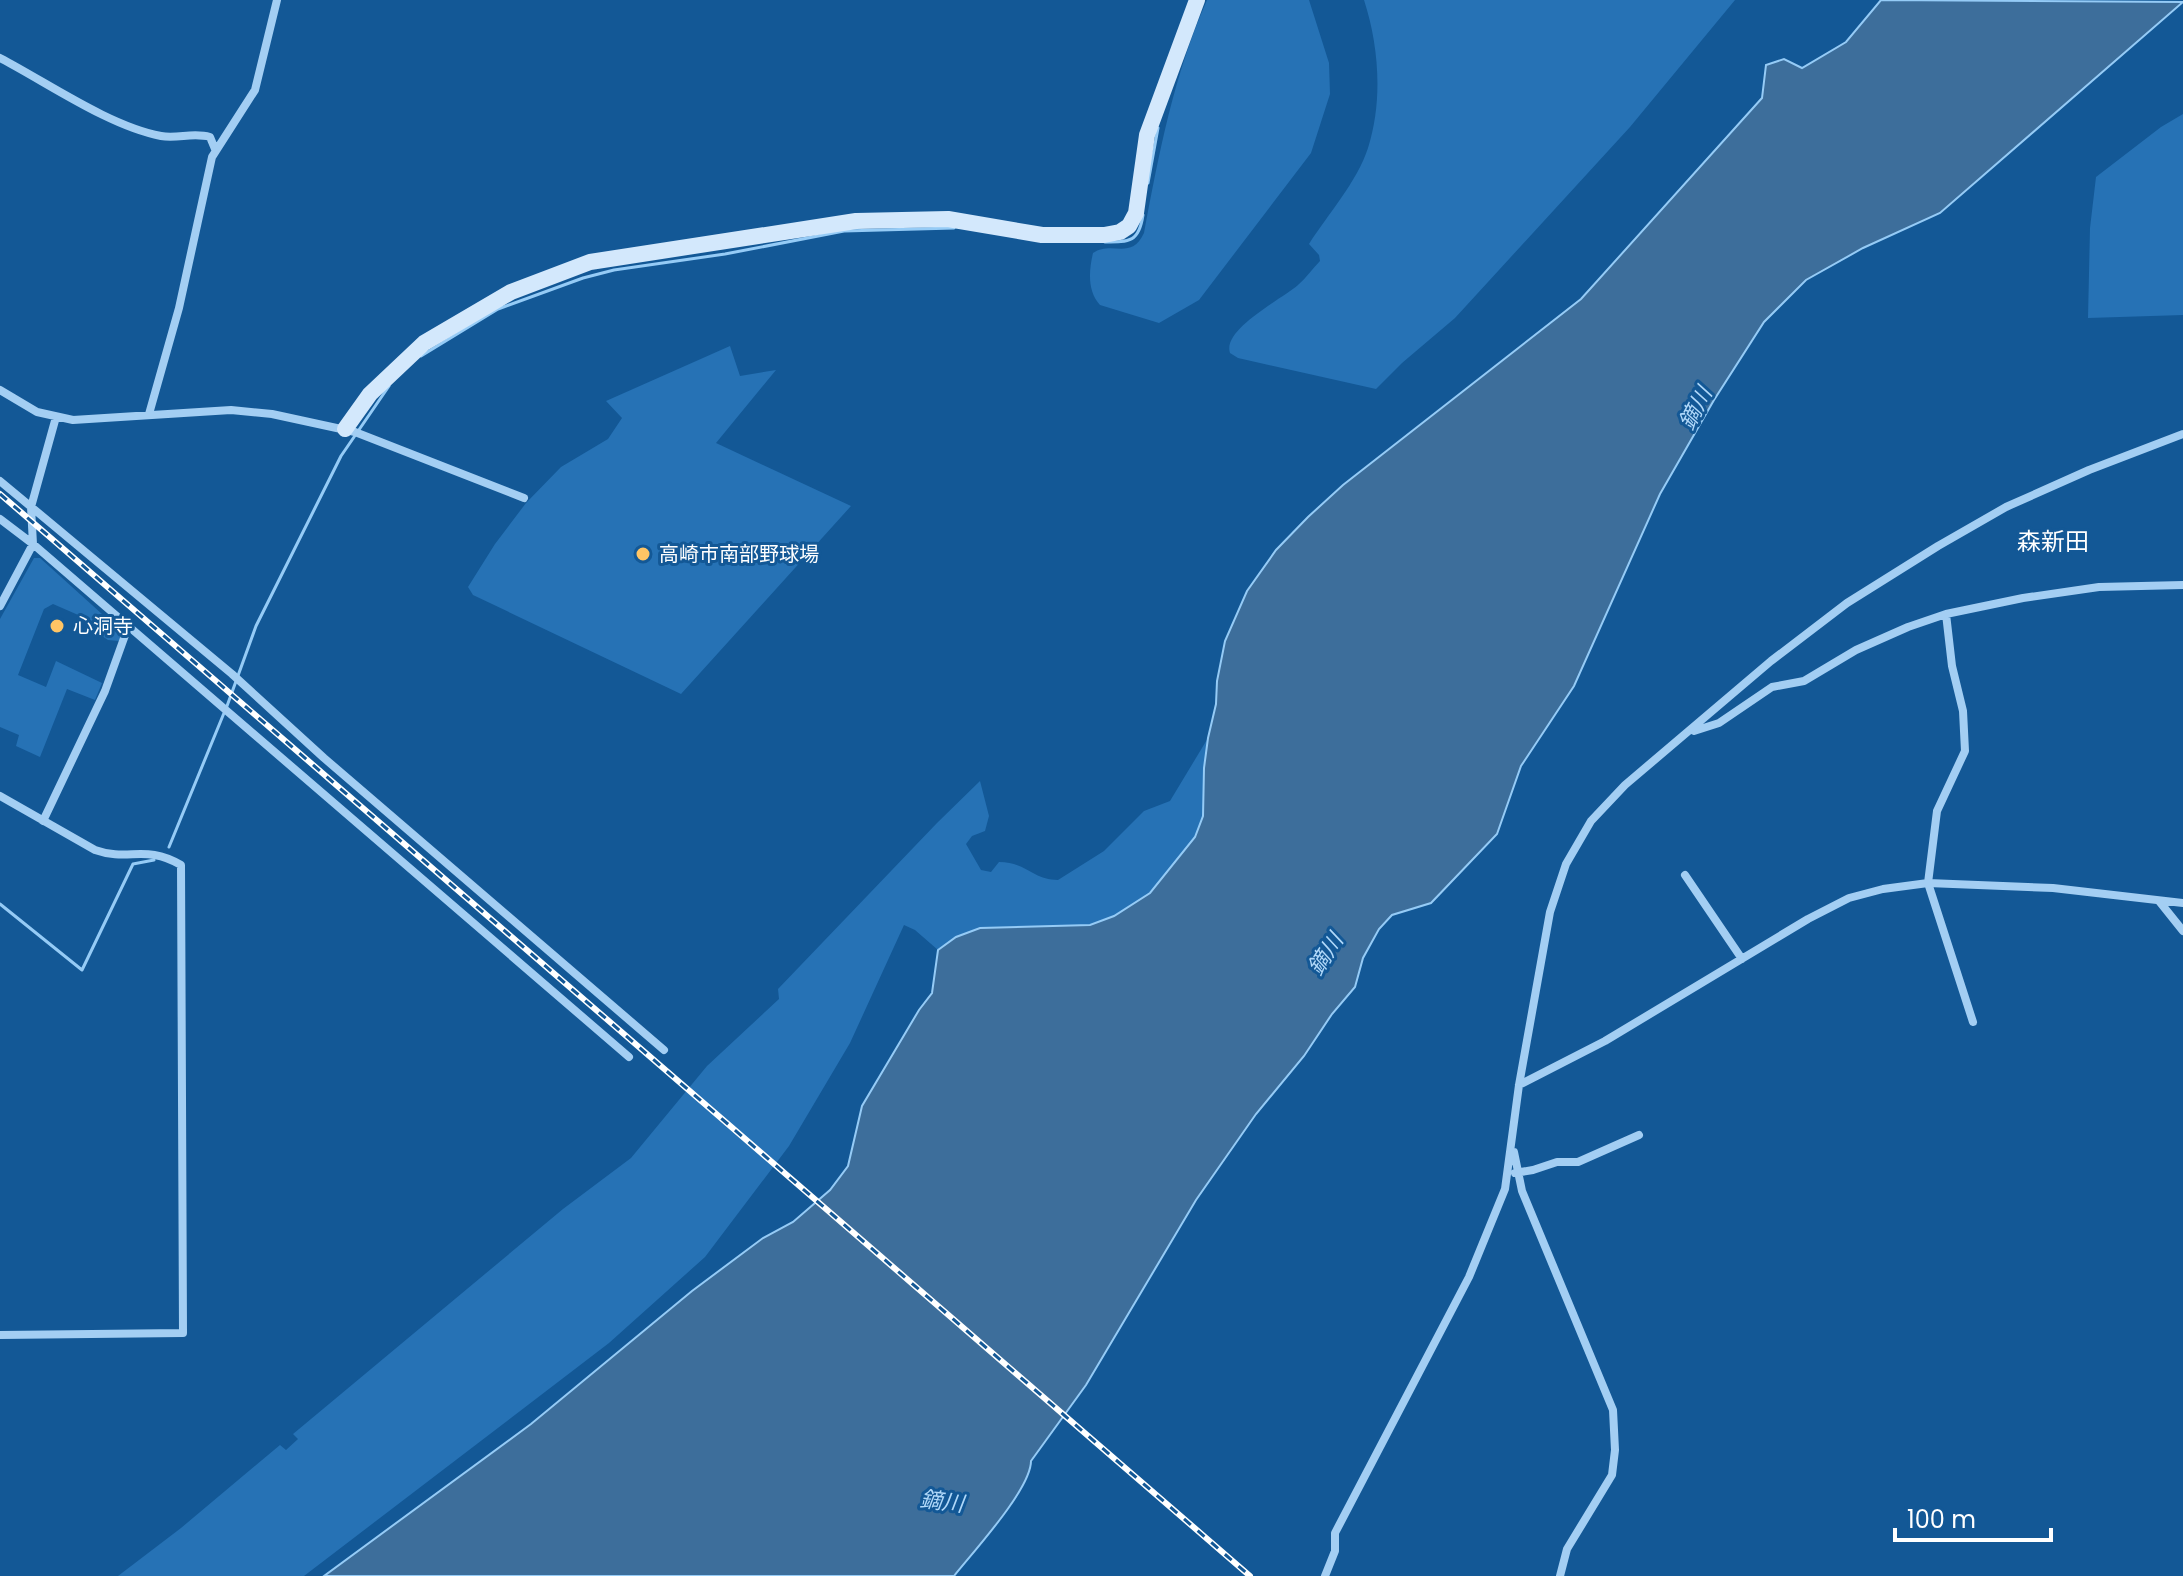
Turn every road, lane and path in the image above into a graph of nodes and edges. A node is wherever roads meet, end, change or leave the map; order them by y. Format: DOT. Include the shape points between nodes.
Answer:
graph roads {
  1 [pos="277,0"];
  2 [pos="1197,0"];
  3 [pos="0,58"];
  4 [pos="215,149"];
  5 [pos="0,390"];
  6 [pos="149,414"];
  7 [pos="56,417"];
  8 [pos="345,429"];
  9 [pos="2183,434"];
  10 [pos="0,481"];
  11 [pos="524,498"];
  12 [pos="31,507"];
  13 [pos="0,519"];
  14 [pos="33,544"];
  15 [pos="2183,585"];
  16 [pos="0,606"];
  17 [pos="1946,614"];
  18 [pos="128,627"];
  19 [pos="1689,732"];
  20 [pos="0,796"];
  21 [pos="43,821"];
  22 [pos="1685,875"];
  23 [pos="1928,883"];
  24 [pos="2159,901"];
  25 [pos="2183,903"];
  26 [pos="2183,931"];
  27 [pos="1742,959"];
  28 [pos="1973,1022"];
  29 [pos="664,1050"];
  30 [pos="629,1057"];
  31 [pos="1519,1085"];
  32 [pos="1639,1135"];
  33 [pos="1513,1144"];
  34 [pos="1518,1172"];
  35 [pos="1508,1174"];
  36 [pos="0,1335"];
  37 [pos="1325,1576"];
  38 [pos="1560,1576"];
  1 -- 4 [label="street" via="255,90"];
  2 -- 8 [label="street" via="1147,135 1136,213 1120,232 1042,235 948,219 856,221 590,262 511,292 424,343 370,394"];
  3 -- 4 [label="street" via="116,120 163,137 210,137"];
  4 -- 6 [label="street"];
  5 -- 7 [label="street"];
  6 -- 7 [label="street"];
  6 -- 8 [label="street" via="249,410"];
  7 -- 12 [label="street"];
  8 -- 11 [label="street"];
  9 -- 19 [label="street" via="2006,507 1938,546 1847,603"];
  10 -- 12 [label="street"];
  12 -- 14 [label="street"];
  12 -- 29 [label="street" via="232,674"];
  13 -- 14 [label="street"];
  14 -- 16 [label="street"];
  14 -- 18 [label="street"];
  15 -- 17 [label="street" via="2099,587"];
  17 -- 19 [label="street" via="1856,650 1804,681 1772,687 1719,723"];
  17 -- 23 [label="street" via="1965,751 1937,811"];
  18 -- 21 [label="street" via="105,691"];
  18 -- 30 [label="street"];
  19 -- 31 [label="street" via="1625,785 1574,847 1550,912"];
  20 -- 21 [label="street"];
  21 -- 36 [label="street" via="104,853 154,853 181,865 183,1333"];
  22 -- 27 [label="street"];
  23 -- 24 [label="street" via="2053,888"];
  23 -- 27 [label="street" via="1849,898"];
  23 -- 28 [label="street"];
  24 -- 25 [label="street"];
  24 -- 26 [label="street"];
  27 -- 31 [label="street"];
  31 -- 33 [label="street"];
  32 -- 34 [label="street" via="1578,1162"];
  33 -- 34 [label="street"];
  33 -- 35 [label="street"];
  34 -- 35 [label="street"];
  34 -- 38 [label="street" via="1615,1423 1612,1475 1567,1549"];
  35 -- 37 [label="street" via="1469,1277 1335,1533 1335,1551"];
}
